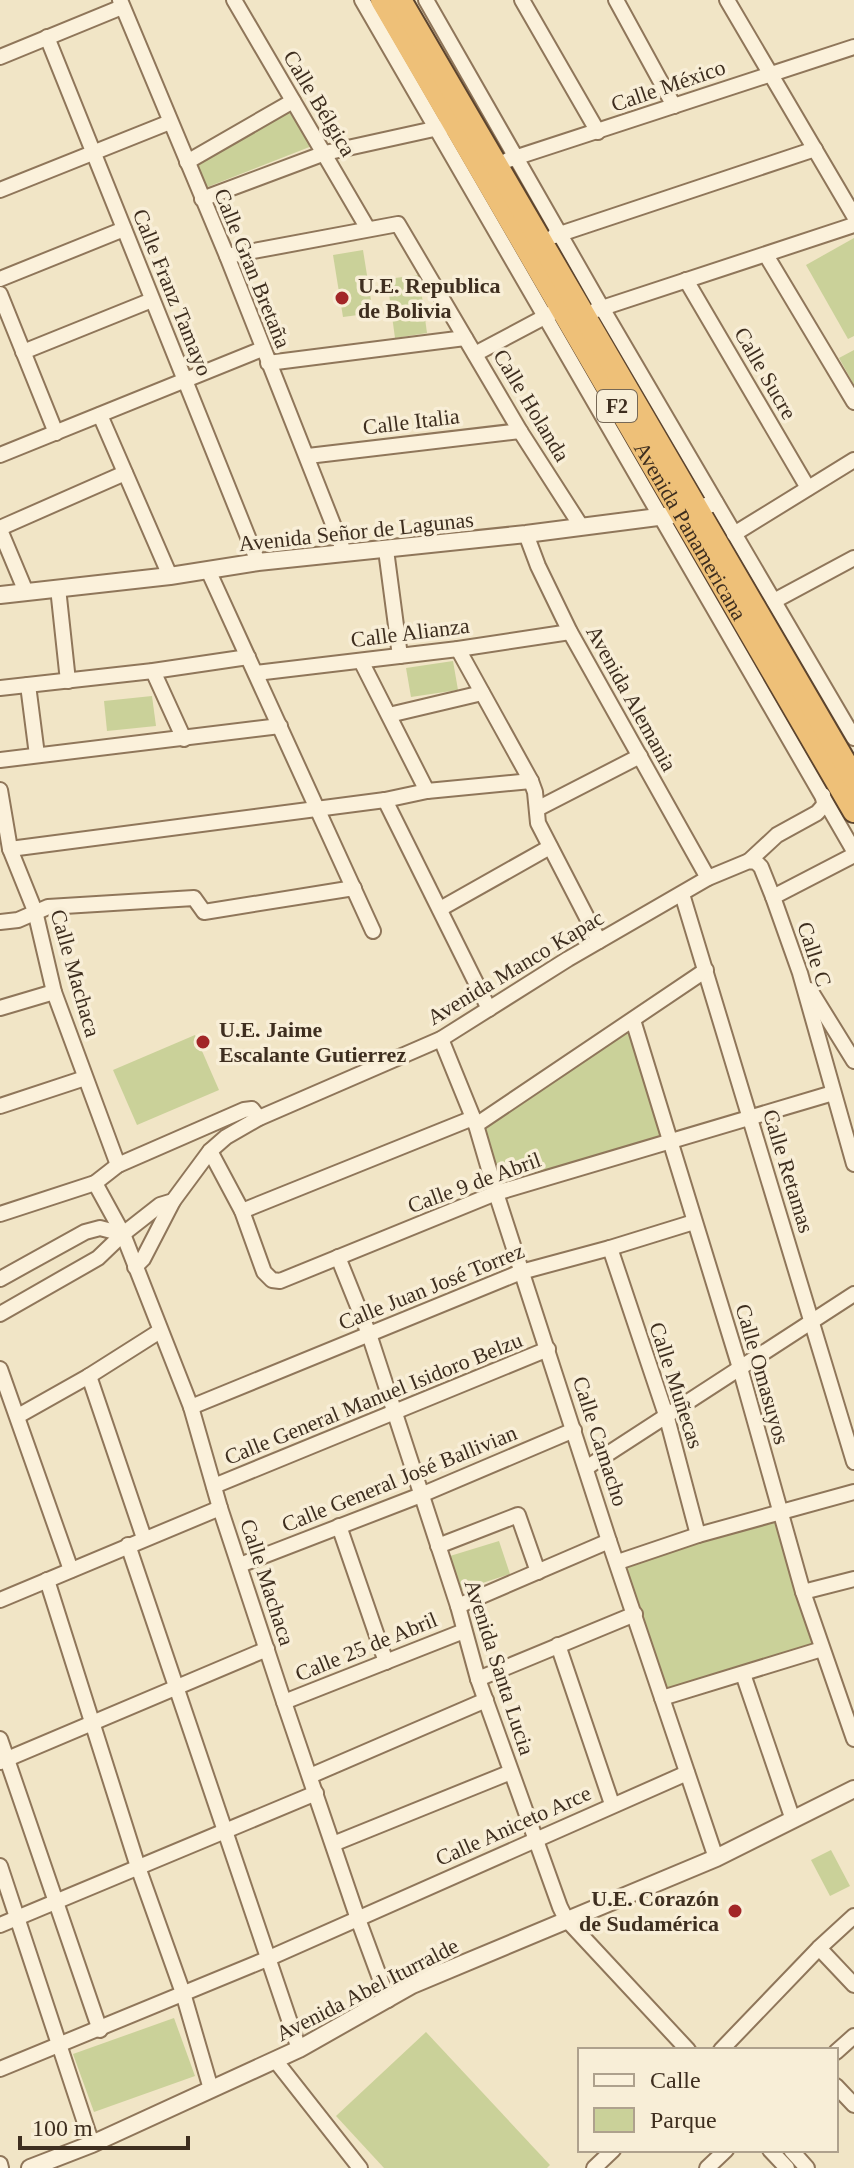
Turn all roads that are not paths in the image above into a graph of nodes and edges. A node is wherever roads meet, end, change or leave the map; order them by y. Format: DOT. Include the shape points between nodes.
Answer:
graph roads {
  1 [pos="234,0"];
  2 [pos="362,0"];
  3 [pos="382,0"];
  4 [pos="400,0"];
  5 [pos="426,0"];
  6 [pos="522,0"];
  7 [pos="616,0"];
  8 [pos="727,0"];
  9 [pos="121,4"];
  10 [pos="47,37"];
  11 [pos="852,52"];
  12 [pos="0,57"];
  13 [pos="769,74"];
  14 [pos="293,101"];
  15 [pos="674,106"];
  16 [pos="170,122"];
  17 [pos="444,127"];
  18 [pos="598,132"];
  19 [pos="815,149"];
  20 [pos="93,152"];
  21 [pos="325,153"];
  22 [pos="506,161"];
  23 [pos="187,162"];
  24 [pos="0,190"];
  25 [pos="202,199"];
  26 [pos="854,216"];
  27 [pos="854,225"];
  28 [pos="124,229"];
  29 [pos="368,229"];
  30 [pos="549,237"];
  31 [pos="766,255"];
  32 [pos="227,256"];
  33 [pos="0,279"];
  34 [pos="686,280"];
  35 [pos="0,294"];
  36 [pos="152,300"];
  37 [pos="592,312"];
  38 [pos="553,313"];
  39 [pos="465,338"];
  40 [pos="23,352"];
  41 [pos="475,354"];
  42 [pos="265,356"];
  43 [pos="184,380"];
  44 [pos="854,402"];
  45 [pos="100,415"];
  46 [pos="520,431"];
  47 [pos="56,433"];
  48 [pos="0,455"];
  49 [pos="308,456"];
  50 [pos="854,460"];
  51 [pos="125,473"];
  52 [pos="808,488"];
  53 [pos="689,511"];
  54 [pos="581,526"];
  55 [pos="0,529"];
  56 [pos="526,534"];
  57 [pos="734,534"];
  58 [pos="386,550"];
  59 [pos="344,552"];
  60 [pos="258,562"];
  61 [pos="853,562"];
  62 [pos="208,570"];
  63 [pos="170,576"];
  64 [pos="58,588"];
  65 [pos="26,592"];
  66 [pos="0,595"];
  67 [pos="774,601"];
  68 [pos="570,632"];
  69 [pos="458,649"];
  70 [pos="400,656"];
  71 [pos="248,657"];
  72 [pos="361,661"];
  73 [pos="153,671"];
  74 [pos="256,673"];
  75 [pos="68,681"];
  76 [pos="28,685"];
  77 [pos="0,688"];
  78 [pos="482,693"];
  79 [pos="389,715"];
  80 [pos="280,726"];
  81 [pos="854,738"];
  82 [pos="184,739"];
  83 [pos="37,755"];
  84 [pos="640,756"];
  85 [pos="0,760"];
  86 [pos="531,781"];
  87 [pos="0,790"];
  88 [pos="427,791"];
  89 [pos="823,794"];
  90 [pos="852,794"];
  91 [pos="385,800"];
  92 [pos="318,809"];
  93 [pos="537,809"];
  94 [pos="550,847"];
  95 [pos="10,849"];
  96 [pos="854,853"];
  97 [pos="749,861"];
  98 [pos="708,878"];
  99 [pos="354,888"];
  100 [pos="682,894"];
  101 [pos="773,897"];
  102 [pos="440,909"];
  103 [pos="35,911"];
  104 [pos="0,922"];
  105 [pos="373,931"];
  106 [pos="599,941"];
  107 [pos="706,970"];
  108 [pos="800,973"];
  109 [pos="54,992"];
  110 [pos="0,1008"];
  111 [pos="489,1009"];
  112 [pos="633,1020"];
  113 [pos="441,1039"];
  114 [pos="854,1061"];
  115 [pos="85,1078"];
  116 [pos="833,1093"];
  117 [pos="0,1106"];
  118 [pos="259,1118"];
  119 [pos="750,1118"];
  120 [pos="474,1121"];
  121 [pos="671,1142"];
  122 [pos="210,1151"];
  123 [pos="854,1164"];
  124 [pos="118,1165"];
  125 [pos="95,1183"];
  126 [pos="496,1193"];
  127 [pos="173,1201"];
  128 [pos="242,1211"];
  129 [pos="0,1214"];
  130 [pos="694,1222"];
  131 [pos="123,1234"];
  132 [pos="610,1248"];
  133 [pos="338,1257"];
  134 [pos="135,1267"];
  135 [pos="521,1272"];
  136 [pos="0,1279"];
  137 [pos="854,1294"];
  138 [pos="0,1314"];
  139 [pos="812,1321"];
  140 [pos="160,1331"];
  141 [pos="369,1334"];
  142 [pos="548,1349"];
  143 [pos="740,1368"];
  144 [pos="0,1369"];
  145 [pos="89,1376"];
  146 [pos="5,1401"];
  147 [pos="191,1407"];
  148 [pos="394,1414"];
  149 [pos="18,1416"];
  150 [pos="667,1418"];
  151 [pos="574,1430"];
  152 [pos="854,1462"];
  153 [pos="586,1468"];
  154 [pos="214,1486"];
  155 [pos="854,1492"];
  156 [pos="421,1495"];
  157 [pos="220,1508"];
  158 [pos="780,1514"];
  159 [pos="339,1526"];
  160 [pos="698,1535"];
  161 [pos="144,1538"];
  162 [pos="609,1541"];
  163 [pos="128,1545"];
  164 [pos="438,1546"];
  165 [pos="618,1562"];
  166 [pos="240,1565"];
  167 [pos="71,1570"];
  168 [pos="538,1572"];
  169 [pos="854,1579"];
  170 [pos="47,1580"];
  171 [pos="803,1592"];
  172 [pos="0,1600"];
  173 [pos="458,1606"];
  174 [pos="635,1614"];
  175 [pos="464,1631"];
  176 [pos="558,1645"];
  177 [pos="267,1649"];
  178 [pos="822,1649"];
  179 [pos="386,1662"];
  180 [pos="743,1674"];
  181 [pos="478,1679"];
  182 [pos="176,1687"];
  183 [pos="662,1698"];
  184 [pos="486,1700"];
  185 [pos="284,1702"];
  186 [pos="92,1721"];
  187 [pos="0,1739"];
  188 [pos="854,1739"];
  189 [pos="3,1761"];
  190 [pos="511,1772"];
  191 [pos="687,1773"];
  192 [pos="310,1776"];
  193 [pos="854,1789"];
  194 [pos="316,1793"];
  195 [pos="612,1804"];
  196 [pos="793,1820"];
  197 [pos="223,1831"];
  198 [pos="535,1839"];
  199 [pos="333,1844"];
  200 [pos="716,1858"];
  201 [pos="0,1866"];
  202 [pos="138,1867"];
  203 [pos="56,1901"];
  204 [pos="854,1916"];
  205 [pos="17,1918"];
  206 [pos="358,1919"];
  207 [pos="566,1919"];
  208 [pos="0,1925"];
  209 [pos="819,1948"];
  210 [pos="267,1959"];
  211 [pos="854,1985"];
  212 [pos="183,1993"];
  213 [pos="388,2000"];
  214 [pos="100,2030"];
  215 [pos="854,2036"];
  216 [pos="59,2045"];
  217 [pos="686,2048"];
  218 [pos="723,2048"];
  219 [pos="299,2049"];
  220 [pos="838,2050"];
  221 [pos="275,2060"];
  222 [pos="0,2069"];
  223 [pos="838,2088"];
  224 [pos="211,2089"];
  225 [pos="854,2105"];
  226 [pos="92,2144"];
  227 [pos="611,2152"];
  228 [pos="724,2152"];
  229 [pos="772,2152"];
  230 [pos="793,2152"];
  231 [pos="354,2162"];
  232 [pos="30,2168"];
  233 [pos="337,2168"];
  234 [pos="594,2168"];
  235 [pos="707,2168"];
  236 [pos="787,2168"];
  237 [pos="807,2168"];
  1 -- 14 [label="street, Calle Bélgica"];
  2 -- 17 [label="street"];
  3 -- 17 [label="highway, Avenida Panamericana / F2"];
  4 -- 22 [label="highway, Avenida Panamericana / F2"];
  5 -- 22 [label="street, Avenida Panamericana"];
  6 -- 18 [label="street"];
  7 -- 15 [label="street"];
  8 -- 13 [label="street"];
  9 -- 10 [label="street"];
  9 -- 16 [label="street, Calle Gran Bretaña"];
  10 -- 12 [label="street"];
  10 -- 20 [label="street, Calle Franz Tamayo"];
  11 -- 13 [label="street, Calle México"];
  13 -- 15 [label="street, Calle México"];
  13 -- 19 [label="street"];
  14 -- 21 [label="street, Calle Bélgica"];
  14 -- 23 [label="street"];
  15 -- 18 [label="street, Calle México"];
  16 -- 20 [label="street"];
  16 -- 23 [label="street, Calle Gran Bretaña"];
  17 -- 21 [label="street"];
  17 -- 38 [label="highway, Avenida Panamericana / F2"];
  18 -- 22 [label="street, Calle México"];
  19 -- 26 [label="street"];
  19 -- 30 [label="street"];
  20 -- 24 [label="street"];
  20 -- 28 [label="street, Calle Franz Tamayo"];
  21 -- 25 [label="street"];
  21 -- 29 [label="street, Calle Bélgica"];
  22 -- 30 [label="highway, Avenida Panamericana / F2"];
  23 -- 25 [label="street, Calle Gran Bretaña"];
  25 -- 32 [label="street, Calle Gran Bretaña"];
  27 -- 31 [label="street"];
  28 -- 33 [label="street"];
  28 -- 36 [label="street, Calle Franz Tamayo"];
  29 -- 32 [label="street"];
  29 -- 39 [label="street, Calle Holanda" via="398,224"];
  30 -- 37 [label="highway, Avenida Panamericana / F2"];
  31 -- 34 [label="street"];
  31 -- 44 [label="street"];
  32 -- 42 [label="street, Calle Gran Bretaña"];
  34 -- 37 [label="street"];
  34 -- 52 [label="street, Calle Sucre"];
  35 -- 40 [label="street"];
  36 -- 40 [label="street"];
  36 -- 43 [label="street, Calle Franz Tamayo"];
  37 -- 53 [label="highway, Avenida Panamericana / F2"];
  38 -- 41 [label="street"];
  38 -- 53 [label="highway, Avenida Panamericana / F2"];
  39 -- 41 [label="street, Calle Holanda"];
  39 -- 42 [label="street"];
  40 -- 47 [label="street"];
  41 -- 46 [label="street, Calle Holanda"];
  42 -- 43 [label="street"];
  42 -- 49 [label="street, Calle Gran Bretaña"];
  43 -- 45 [label="street"];
  43 -- 60 [label="street, Calle Franz Tamayo"];
  45 -- 47 [label="street"];
  45 -- 51 [label="street"];
  46 -- 49 [label="street, Calle Italia"];
  46 -- 54 [label="street, Calle Holanda"];
  47 -- 48 [label="street"];
  49 -- 59 [label="street, Calle Gran Bretaña"];
  50 -- 52 [label="street"];
  51 -- 55 [label="street"];
  51 -- 63 [label="street"];
  52 -- 57 [label="street"];
  53 -- 54 [label="street, Avenida Señor de Lagunas"];
  53 -- 57 [label="street, Avenida Panamericana"];
  53 -- 89 [label="street"];
  53 -- 90 [label="highway, Avenida Panamericana / F2"];
  54 -- 56 [label="street, Avenida Señor de Lagunas"];
  55 -- 65 [label="street"];
  56 -- 58 [label="street, Avenida Señor de Lagunas"];
  56 -- 68 [label="street, Avenida Alemania"];
  57 -- 67 [label="street, Avenida Panamericana"];
  58 -- 59 [label="street, Avenida Señor de Lagunas"];
  58 -- 70 [label="street"];
  59 -- 60 [label="street, Avenida Señor de Lagunas"];
  60 -- 62 [label="street, Avenida Señor de Lagunas"];
  61 -- 67 [label="street"];
  62 -- 63 [label="street, Avenida Señor de Lagunas"];
  62 -- 71 [label="street"];
  63 -- 64 [label="street, Avenida Señor de Lagunas"];
  64 -- 65 [label="street, Avenida Señor de Lagunas"];
  64 -- 75 [label="street"];
  65 -- 66 [label="street, Avenida Señor de Lagunas"];
  67 -- 81 [label="street, Avenida Panamericana"];
  68 -- 69 [label="street, Calle Alianza"];
  68 -- 84 [label="street, Avenida Alemania"];
  69 -- 70 [label="street, Calle Alianza"];
  69 -- 78 [label="street"];
  70 -- 72 [label="street, Calle Alianza"];
  71 -- 73 [label="street"];
  71 -- 74 [label="street"];
  72 -- 74 [label="street, Calle Alianza"];
  72 -- 79 [label="street"];
  73 -- 75 [label="street"];
  73 -- 82 [label="street"];
  74 -- 80 [label="street"];
  75 -- 76 [label="street"];
  76 -- 77 [label="street"];
  76 -- 83 [label="street"];
  78 -- 79 [label="street"];
  78 -- 86 [label="street"];
  79 -- 88 [label="street"];
  80 -- 82 [label="street"];
  80 -- 92 [label="street"];
  82 -- 83 [label="street"];
  83 -- 85 [label="street"];
  84 -- 93 [label="street"];
  84 -- 98 [label="street, Avenida Alemania"];
  86 -- 88 [label="street"];
  86 -- 93 [label="street"];
  87 -- 95 [label="street, Calle Machaca"];
  88 -- 91 [label="street"];
  89 -- 96 [label="street"];
  89 -- 97 [label="street, Avenida Manco Kapac" via="824,805 817,813 777,835"];
  91 -- 92 [label="street"];
  91 -- 102 [label="street"];
  92 -- 95 [label="street"];
  92 -- 99 [label="street"];
  93 -- 94 [label="street"];
  94 -- 102 [label="street"];
  94 -- 106 [label="street"];
  95 -- 103 [label="street, Calle Machaca"];
  96 -- 101 [label="street"];
  97 -- 98 [label="street, Avenida Manco Kapac"];
  97 -- 101 [label="street" via="761,867"];
  98 -- 100 [label="street, Avenida Manco Kapac"];
  99 -- 103 [label="street" via="204,912 194,898"];
  99 -- 105 [label="street"];
  100 -- 106 [label="street, Avenida Manco Kapac"];
  100 -- 107 [label="street, Calle Retamas"];
  101 -- 108 [label="street, Calle C"];
  102 -- 111 [label="street"];
  103 -- 104 [label="street"];
  103 -- 109 [label="street, Calle Machaca"];
  106 -- 111 [label="street, Avenida Manco Kapac"];
  107 -- 112 [label="street"];
  107 -- 119 [label="street, Calle Retamas"];
  108 -- 114 [label="street"];
  108 -- 116 [label="street, Calle C"];
  109 -- 110 [label="street"];
  109 -- 115 [label="street, Calle Machaca"];
  111 -- 113 [label="street, Avenida Manco Kapac"];
  112 -- 120 [label="street"];
  112 -- 121 [label="street, Calle Omasuyos"];
  113 -- 118 [label="street, Avenida Manco Kapac"];
  113 -- 120 [label="street, Calle Camacho"];
  115 -- 117 [label="street"];
  115 -- 124 [label="street, Calle Machaca"];
  116 -- 119 [label="street, Calle 9 de Abril"];
  116 -- 123 [label="street, Calle C"];
  118 -- 122 [label="street"];
  118 -- 124 [label="street, Avenida Manco Kapac" via="252,1109 244,1110"];
  119 -- 121 [label="street, Calle 9 de Abril"];
  119 -- 139 [label="street, Calle Retamas"];
  120 -- 126 [label="street, Calle Camacho"];
  120 -- 128 [label="street"];
  121 -- 126 [label="street, Calle 9 de Abril"];
  121 -- 130 [label="street, Calle Omasuyos"];
  122 -- 127 [label="street"];
  122 -- 128 [label="street, Calle 9 de Abril"];
  124 -- 125 [label="street, Avenida Manco Kapac"];
  125 -- 129 [label="street, Avenida Manco Kapac"];
  125 -- 131 [label="street, Calle Machaca"];
  126 -- 133 [label="street, Calle 9 de Abril"];
  126 -- 135 [label="street, Calle Camacho"];
  127 -- 131 [label="street"];
  127 -- 134 [label="street"];
  128 -- 133 [label="street, Calle 9 de Abril" via="264,1272 272,1280"];
  130 -- 132 [label="street, Calle Juan José Torrez"];
  130 -- 143 [label="street, Calle Omasuyos"];
  131 -- 134 [label="street, Calle Machaca"];
  131 -- 136 [label="street" via="100,1228 85,1232"];
  131 -- 138 [label="street" via="98,1258"];
  132 -- 135 [label="street, Calle Juan José Torrez"];
  132 -- 150 [label="street, Calle Muñecas"];
  133 -- 141 [label="street, Avenida Santa Lucia"];
  134 -- 140 [label="street, Calle Machaca"];
  135 -- 141 [label="street, Calle Juan José Torrez"];
  135 -- 142 [label="street, Calle Camacho"];
  137 -- 139 [label="street"];
  139 -- 143 [label="street"];
  139 -- 152 [label="street, Calle Retamas"];
  140 -- 145 [label="street"];
  140 -- 147 [label="street, Calle Machaca"];
  141 -- 147 [label="street, Calle Juan José Torrez"];
  141 -- 148 [label="street, Avenida Santa Lucia"];
  142 -- 148 [label="street, Calle General Manuel Isidoro Belzu"];
  142 -- 151 [label="street, Calle Camacho"];
  143 -- 150 [label="street"];
  143 -- 158 [label="street, Calle Omasuyos"];
  144 -- 146 [label="street"];
  145 -- 149 [label="street"];
  145 -- 161 [label="street"];
  146 -- 149 [label="street"];
  147 -- 154 [label="street, Calle Machaca"];
  148 -- 154 [label="street, Calle General Manuel Isidoro Belzu"];
  148 -- 156 [label="street, Avenida Santa Lucia"];
  149 -- 167 [label="street"];
  150 -- 153 [label="street"];
  150 -- 160 [label="street, Calle Muñecas"];
  151 -- 153 [label="street, Calle Camacho"];
  151 -- 156 [label="street, Calle General José Ballivian"];
  153 -- 162 [label="street, Calle Camacho"];
  154 -- 157 [label="street, Calle Machaca"];
  155 -- 158 [label="street"];
  156 -- 159 [label="street, Calle General José Ballivian"];
  156 -- 164 [label="street, Avenida Santa Lucia"];
  157 -- 161 [label="street"];
  157 -- 166 [label="street, Calle Machaca"];
  158 -- 160 [label="street"];
  158 -- 171 [label="street, Calle Omasuyos"];
  159 -- 166 [label="street, Calle General José Ballivian"];
  159 -- 179 [label="street"];
  160 -- 165 [label="street"];
  161 -- 163 [label="street"];
  162 -- 165 [label="street, Calle Camacho"];
  162 -- 168 [label="street"];
  163 -- 167 [label="street"];
  163 -- 182 [label="street"];
  164 -- 168 [label="street" via="518,1515"];
  164 -- 173 [label="street, Avenida Santa Lucia"];
  165 -- 174 [label="street, Calle Camacho"];
  166 -- 177 [label="street, Calle Machaca"];
  167 -- 170 [label="street"];
  168 -- 173 [label="street"];
  169 -- 171 [label="street"];
  170 -- 172 [label="street"];
  170 -- 186 [label="street"];
  171 -- 178 [label="street, Calle Omasuyos"];
  173 -- 175 [label="street, Avenida Santa Lucia"];
  174 -- 176 [label="street"];
  174 -- 183 [label="street, Calle Camacho"];
  175 -- 179 [label="street, Calle 25 de Abril"];
  175 -- 181 [label="street, Avenida Santa Lucia"];
  176 -- 181 [label="street"];
  176 -- 195 [label="street"];
  177 -- 182 [label="street"];
  177 -- 185 [label="street, Calle Machaca"];
  178 -- 180 [label="street"];
  178 -- 188 [label="street, Calle Omasuyos"];
  179 -- 185 [label="street, Calle 25 de Abril"];
  180 -- 183 [label="street"];
  180 -- 196 [label="street"];
  181 -- 184 [label="street, Avenida Santa Lucia"];
  182 -- 186 [label="street"];
  182 -- 197 [label="street"];
  183 -- 191 [label="street, Calle Camacho"];
  184 -- 190 [label="street, Avenida Santa Lucia"];
  184 -- 192 [label="street"];
  185 -- 192 [label="street, Calle Machaca"];
  186 -- 189 [label="street"];
  186 -- 202 [label="street"];
  187 -- 189 [label="street"];
  189 -- 203 [label="street"];
  190 -- 198 [label="street, Avenida Santa Lucia"];
  190 -- 199 [label="street"];
  191 -- 195 [label="street, Calle Aniceto Arce"];
  191 -- 200 [label="street, Calle Camacho"];
  192 -- 194 [label="street, Calle Machaca"];
  193 -- 196 [label="street, Avenida Abel Iturralde"];
  194 -- 197 [label="street"];
  194 -- 199 [label="street, Calle Machaca"];
  195 -- 198 [label="street, Calle Aniceto Arce"];
  196 -- 200 [label="street, Avenida Abel Iturralde"];
  197 -- 202 [label="street"];
  197 -- 210 [label="street"];
  198 -- 206 [label="street, Calle Aniceto Arce"];
  198 -- 207 [label="street, Avenida Santa Lucia"];
  199 -- 206 [label="street, Calle Machaca"];
  200 -- 207 [label="street, Avenida Abel Iturralde"];
  201 -- 205 [label="street"];
  202 -- 203 [label="street"];
  202 -- 212 [label="street"];
  203 -- 205 [label="street"];
  203 -- 214 [label="street"];
  204 -- 209 [label="street"];
  205 -- 208 [label="street"];
  205 -- 216 [label="street"];
  206 -- 210 [label="street, Calle Aniceto Arce"];
  206 -- 213 [label="street, Calle Machaca"];
  207 -- 213 [label="street, Avenida Abel Iturralde"];
  207 -- 217 [label="street, Avenida Santa Lucia"];
  209 -- 211 [label="street"];
  209 -- 218 [label="street"];
  210 -- 212 [label="street, Calle Aniceto Arce"];
  210 -- 219 [label="street"];
  212 -- 214 [label="street, Calle Aniceto Arce"];
  212 -- 224 [label="street"];
  213 -- 219 [label="street, Avenida Abel Iturralde"];
  214 -- 216 [label="street, Calle Aniceto Arce"];
  215 -- 220 [label="street"];
  216 -- 222 [label="street, Calle Aniceto Arce"];
  216 -- 226 [label="street"];
  219 -- 221 [label="street, Avenida Abel Iturralde"];
  221 -- 224 [label="street, Avenida Abel Iturralde"];
  221 -- 231 [label="street"];
  223 -- 225 [label="street"];
  224 -- 226 [label="street, Avenida Abel Iturralde"];
  226 -- 232 [label="street, Avenida Abel Iturralde"];
  227 -- 234 [label="street"];
  228 -- 235 [label="street"];
  229 -- 236 [label="street"];
  230 -- 237 [label="street"];
  231 -- 233 [label="street"];
}
